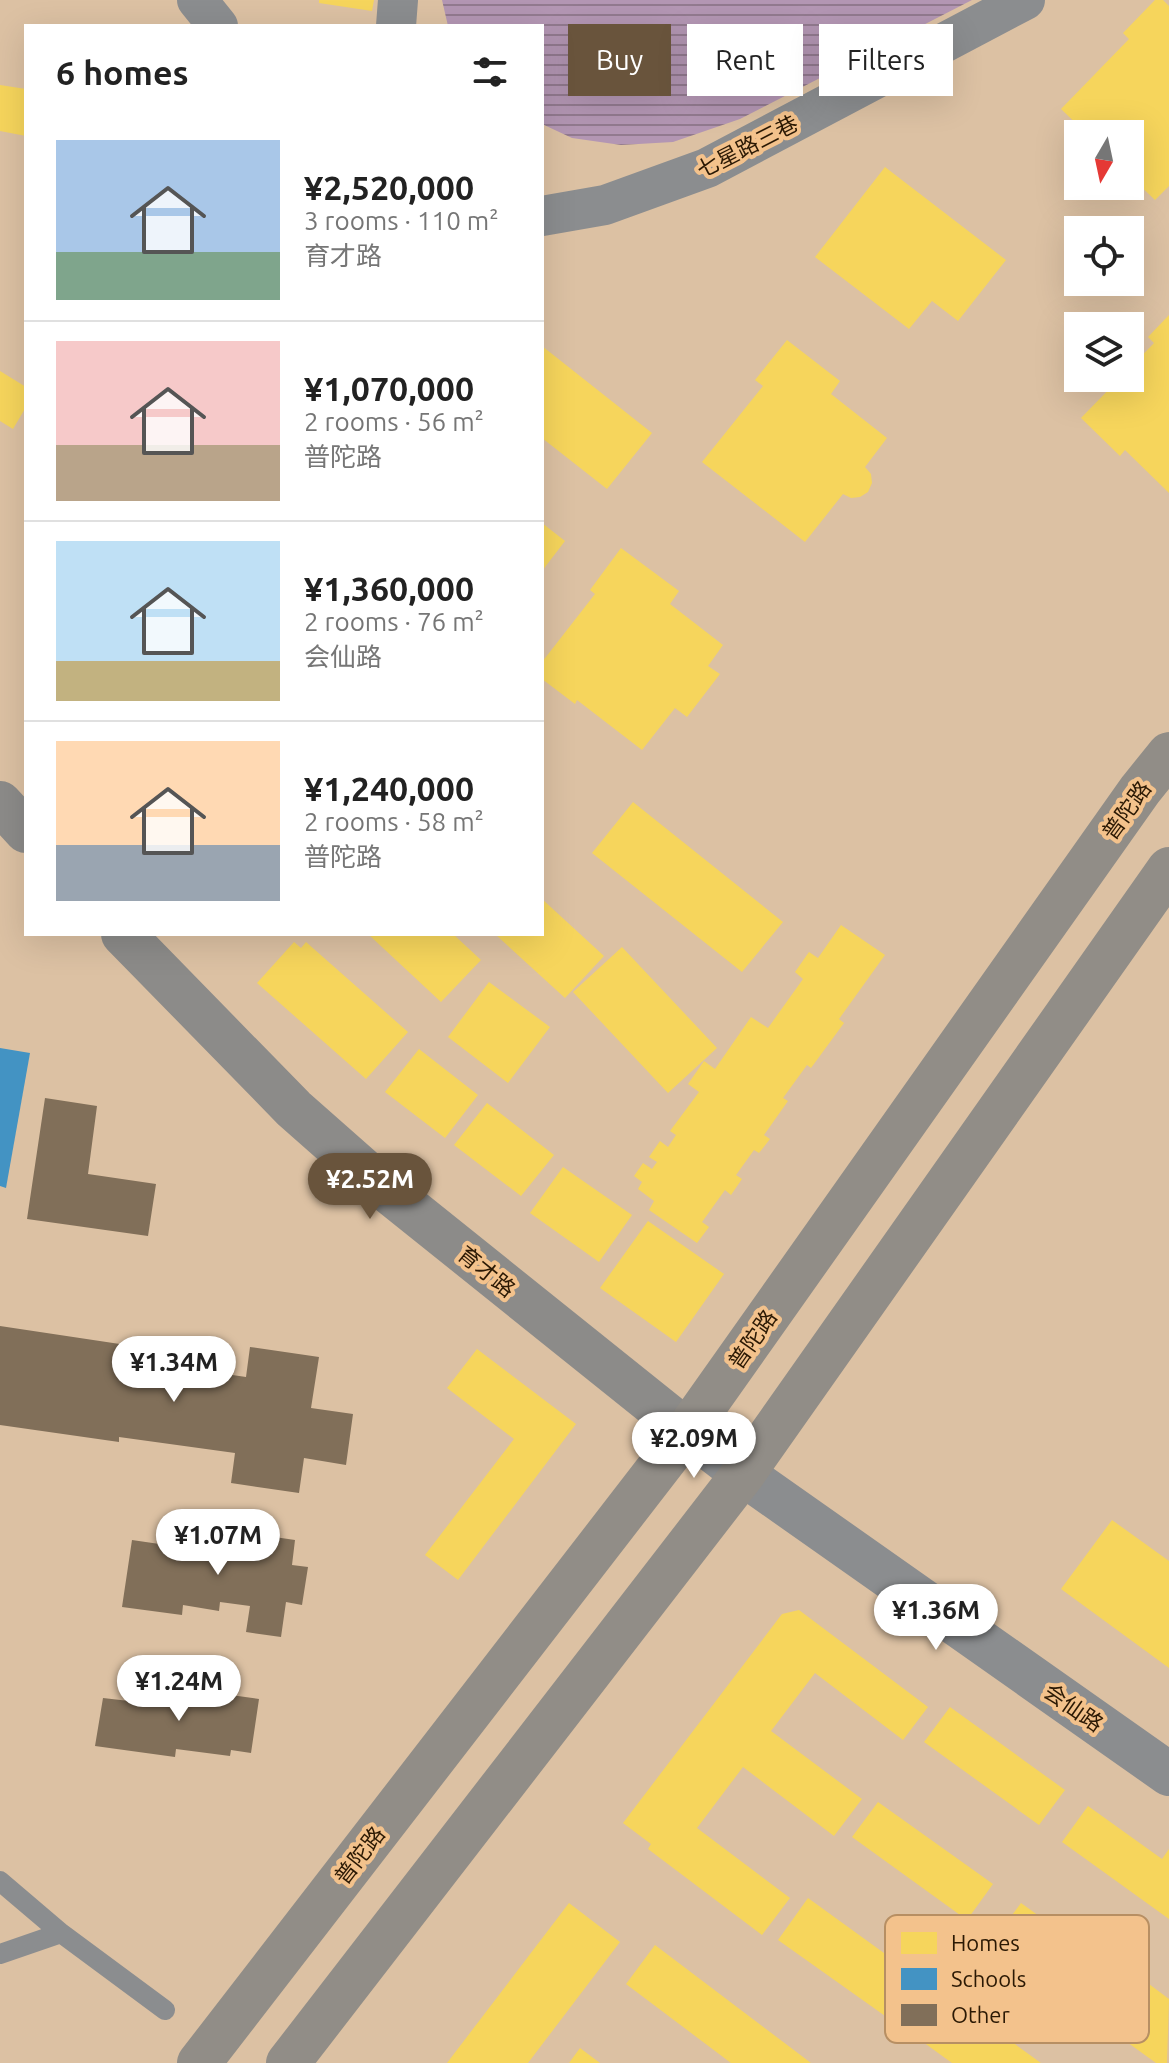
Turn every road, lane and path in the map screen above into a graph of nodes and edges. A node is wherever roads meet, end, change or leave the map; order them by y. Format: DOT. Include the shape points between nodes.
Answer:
graph roads {
  1 [pos="197,0"];
  2 [pos="398,0"];
  3 [pos="1025,0"];
  4 [pos="216,24"];
  5 [pos="396,24"];
  6 [pos="544,216"];
  7 [pos="1169,754"];
  8 [pos="0,803"];
  9 [pos="24,829"];
  10 [pos="1169,869"];
  11 [pos="125,936"];
  12 [pos="687,1431"];
  13 [pos="743,1474"];
  14 [pos="1169,1774"];
  15 [pos="0,1881"];
  16 [pos="61,1933"];
  17 [pos="0,1954"];
  18 [pos="165,2010"];
  19 [pos="199,2063"];
  20 [pos="288,2063"];
  1 -- 4 [label="street"];
  2 -- 5 [label="street"];
  3 -- 6 [label="street, 七星路三巷" via="707,168 605,205"];
  7 -- 12 [label="main road, 普陀路"];
  8 -- 9 [label="main road"];
  10 -- 13 [label="main road"];
  11 -- 12 [label="main road, 育才路" via="294,1109 379,1184"];
  12 -- 13 [label="street, 会仙路"];
  12 -- 19 [label="main road, 普陀路"];
  13 -- 14 [label="street, 会仙路"];
  13 -- 20 [label="main road"];
  15 -- 16 [label="lane"];
  16 -- 17 [label="lane"];
  16 -- 18 [label="lane"];
}
